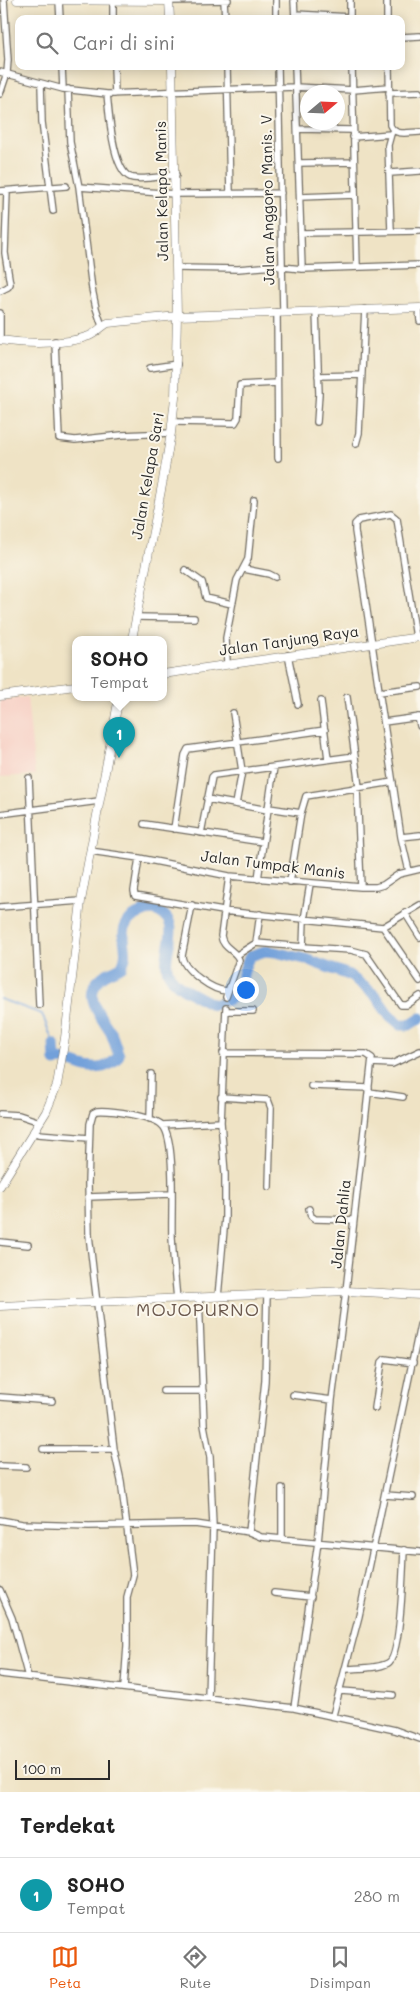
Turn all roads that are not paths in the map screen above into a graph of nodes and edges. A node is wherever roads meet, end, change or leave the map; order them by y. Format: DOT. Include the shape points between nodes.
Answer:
graph roads {
  1 [pos="4,0"];
  2 [pos="17,0"];
  3 [pos="224,0"];
  4 [pos="228,0"];
  5 [pos="276,0"];
  6 [pos="294,0"];
  7 [pos="350,0"];
  8 [pos="387,0"];
  9 [pos="60,1"];
  10 [pos="113,1"];
  11 [pos="169,1"];
  12 [pos="60,15"];
  13 [pos="113,15"];
  14 [pos="170,15"];
  15 [pos="225,15"];
  16 [pos="276,15"];
  17 [pos="295,15"];
  18 [pos="350,15"];
  19 [pos="387,15"];
  20 [pos="420,36"];
  21 [pos="405,37"];
  22 [pos="63,70"];
  23 [pos="114,70"];
  24 [pos="172,70"];
  25 [pos="227,70"];
  26 [pos="278,70"];
  27 [pos="295,70"];
  28 [pos="352,70"];
  29 [pos="389,70"];
  30 [pos="0,72"];
  31 [pos="7,73"];
  32 [pos="41,84"];
  33 [pos="295,87"];
  34 [pos="279,88"];
  35 [pos="66,89"];
  36 [pos="228,89"];
  37 [pos="353,90"];
  38 [pos="389,90"];
  39 [pos="174,92"];
  40 [pos="420,92"];
  41 [pos="0,94"];
  42 [pos="107,94"];
  43 [pos="115,94"];
  44 [pos="298,130"];
  45 [pos="352,130"];
  46 [pos="392,132"];
  47 [pos="420,132"];
  48 [pos="353,137"];
  49 [pos="354,162"];
  50 [pos="299,163"];
  51 [pos="420,171"];
  52 [pos="390,173"];
  53 [pos="176,175"];
  54 [pos="66,186"];
  55 [pos="50,187"];
  56 [pos="79,188"];
  57 [pos="3,191"];
  58 [pos="230,193"];
  59 [pos="282,193"];
  60 [pos="175,194"];
  61 [pos="355,195"];
  62 [pos="300,197"];
  63 [pos="53,211"];
  64 [pos="391,231"];
  65 [pos="357,232"];
  66 [pos="420,232"];
  67 [pos="301,233"];
  68 [pos="420,265"];
  69 [pos="282,267"];
  70 [pos="358,267"];
  71 [pos="176,268"];
  72 [pos="302,268"];
  73 [pos="0,291"];
  74 [pos="419,308"];
  75 [pos="365,309"];
  76 [pos="316,311"];
  77 [pos="280,312"];
  78 [pos="0,313"];
  79 [pos="177,316"];
  80 [pos="420,321"];
  81 [pos="102,326"];
  82 [pos="0,340"];
  83 [pos="55,341"];
  84 [pos="177,364"];
  85 [pos="150,368"];
  86 [pos="361,375"];
  87 [pos="318,376"];
  88 [pos="277,383"];
  89 [pos="173,422"];
  90 [pos="317,422"];
  91 [pos="171,433"];
  92 [pos="356,444"];
  93 [pos="278,458"];
  94 [pos="254,500"];
  95 [pos="244,569"];
  96 [pos="185,570"];
  97 [pos="275,577"];
  98 [pos="232,604"];
  99 [pos="136,617"];
  100 [pos="194,618"];
  101 [pos="133,636"];
  102 [pos="418,637"];
  103 [pos="372,643"];
  104 [pos="288,655"];
  105 [pos="227,664"];
  106 [pos="167,673"];
  107 [pos="72,686"];
  108 [pos="420,686"];
  109 [pos="379,692"];
  110 [pos="0,696"];
  111 [pos="348,697"];
  112 [pos="118,701"];
  113 [pos="321,701"];
  114 [pos="298,704"];
  115 [pos="233,714"];
  116 [pos="419,717"];
  117 [pos="384,722"];
  118 [pos="420,726"];
  119 [pos="324,730"];
  120 [pos="238,742"];
  121 [pos="355,756"];
  122 [pos="328,759"];
  123 [pos="274,767"];
  124 [pos="242,770"];
  125 [pos="29,778"];
  126 [pos="393,782"];
  127 [pos="358,788"];
  128 [pos="207,799"];
  129 [pos="99,801"];
  130 [pos="236,804"];
  131 [pos="269,809"];
  132 [pos="31,810"];
  133 [pos="301,813"];
  134 [pos="0,814"];
  135 [pos="144,824"];
  136 [pos="174,829"];
  137 [pos="201,833"];
  138 [pos="420,835"];
  139 [pos="401,837"];
  140 [pos="263,842"];
  141 [pos="90,851"];
  142 [pos="139,858"];
  143 [pos="420,868"];
  144 [pos="409,871"];
  145 [pos="229,876"];
  146 [pos="258,879"];
  147 [pos="290,882"];
  148 [pos="310,884"];
  149 [pos="360,888"];
  150 [pos="81,901"];
  151 [pos="35,904"];
  152 [pos="420,905"];
  153 [pos="192,906"];
  154 [pos="0,907"];
  155 [pos="223,912"];
  156 [pos="405,913"];
  157 [pos="260,914"];
  158 [pos="304,920"];
  159 [pos="383,927"];
  160 [pos="420,937"];
  161 [pos="256,943"];
  162 [pos="304,947"];
  163 [pos="238,956"];
  164 [pos="420,981"];
  165 [pos="420,996"];
  166 [pos="39,1005"];
  167 [pos="254,1011"];
  168 [pos="420,1051"];
  169 [pos="224,1053"];
  170 [pos="372,1062"];
  171 [pos="151,1074"];
  172 [pos="310,1086"];
  173 [pos="369,1090"];
  174 [pos="221,1097"];
  175 [pos="403,1097"];
  176 [pos="0,1114"];
  177 [pos="150,1119"];
  178 [pos="40,1122"];
  179 [pos="220,1122"];
  180 [pos="162,1125"];
  181 [pos="38,1134"];
  182 [pos="90,1138"];
  183 [pos="0,1186"];
  184 [pos="269,1187"];
  185 [pos="171,1194"];
  186 [pos="88,1197"];
  187 [pos="309,1209"];
  188 [pos="354,1220"];
  189 [pos="0,1242"];
  190 [pos="28,1245"];
  191 [pos="346,1291"];
  192 [pos="267,1294"];
  193 [pos="420,1296"];
  194 [pos="199,1297"];
  195 [pos="218,1297"];
  196 [pos="177,1299"];
  197 [pos="97,1303"];
  198 [pos="0,1306"];
  199 [pos="420,1325"];
  200 [pos="413,1363"];
  201 [pos="163,1391"];
  202 [pos="203,1392"];
  203 [pos="293,1395"];
  204 [pos="0,1397"];
  205 [pos="332,1400"];
  206 [pos="52,1401"];
  207 [pos="375,1408"];
  208 [pos="43,1449"];
  209 [pos="114,1450"];
  210 [pos="0,1466"];
  211 [pos="26,1467"];
  212 [pos="282,1488"];
  213 [pos="385,1495"];
  214 [pos="413,1497"];
  215 [pos="0,1520"];
  216 [pos="128,1525"];
  217 [pos="213,1526"];
  218 [pos="249,1532"];
  219 [pos="282,1538"];
  220 [pos="318,1542"];
  221 [pos="373,1547"];
  222 [pos="404,1550"];
  223 [pos="420,1552"];
  224 [pos="0,1590"];
  225 [pos="274,1593"];
  226 [pos="311,1598"];
  227 [pos="346,1669"];
  228 [pos="0,1674"];
  229 [pos="28,1677"];
  230 [pos="124,1688"];
  231 [pos="340,1691"];
  232 [pos="393,1695"];
  233 [pos="208,1698"];
  234 [pos="294,1708"];
  235 [pos="333,1715"];
  236 [pos="420,1739"];
  1 -- 31 [label="street"];
  2 -- 9 [label="street"];
  3 -- 4 [label="street"];
  3 -- 11 [label="street"];
  3 -- 15 [label="street"];
  5 -- 16 [label="street"];
  6 -- 17 [label="street"];
  7 -- 18 [label="street"];
  8 -- 19 [label="street"];
  9 -- 10 [label="street"];
  9 -- 12 [label="street"];
  10 -- 11 [label="street"];
  10 -- 13 [label="street"];
  11 -- 14 [label="street"];
  20 -- 21 [label="street"];
  22 -- 35 [label="street"];
  23 -- 43 [label="street"];
  24 -- 39 [label="street, Jalan Kelapa Manis"];
  25 -- 36 [label="street"];
  26 -- 34 [label="street, Jalan Anggoro Manis. V"];
  27 -- 33 [label="street"];
  28 -- 37 [label="street"];
  29 -- 38 [label="street"];
  30 -- 31 [label="street"];
  31 -- 32 [label="street"];
  31 -- 41 [label="street"];
  32 -- 35 [label="street"];
  32 -- 55 [label="street"];
  33 -- 34 [label="street"];
  33 -- 37 [label="street"];
  33 -- 44 [label="street"];
  34 -- 36 [label="street"];
  34 -- 59 [label="street, Jalan Anggoro Manis. V"];
  35 -- 42 [label="street"];
  35 -- 56 [label="street" via="70,142"];
  36 -- 39 [label="street"];
  36 -- 58 [label="street"];
  37 -- 38 [label="street"];
  37 -- 45 [label="street"];
  38 -- 40 [label="street"];
  38 -- 46 [label="street"];
  39 -- 43 [label="street"];
  39 -- 53 [label="street, Jalan Kelapa Manis"];
  42 -- 43 [label="street"];
  42 -- 53 [label="street" via="112,144 126,173 134,178"];
  44 -- 45 [label="street"];
  44 -- 50 [label="street"];
  45 -- 48 [label="street"];
  46 -- 47 [label="street"];
  46 -- 48 [label="street"];
  46 -- 52 [label="street" via="388,145"];
  48 -- 49 [label="street"];
  49 -- 50 [label="street"];
  49 -- 61 [label="street"];
  50 -- 62 [label="street"];
  51 -- 52 [label="street"];
  52 -- 64 [label="street"];
  53 -- 60 [label="street, Jalan Kelapa Manis"];
  54 -- 55 [label="street"];
  55 -- 57 [label="street"];
  55 -- 63 [label="street"];
  56 -- 60 [label="street"];
  56 -- 81 [label="street" via="92,289"];
  57 -- 73 [label="street" via="4,253 10,284"];
  58 -- 59 [label="street"];
  58 -- 60 [label="street"];
  59 -- 69 [label="street, Jalan Anggoro Manis. V"];
  60 -- 71 [label="street, Jalan Kelapa Manis"];
  61 -- 62 [label="street"];
  61 -- 65 [label="street"];
  62 -- 67 [label="street"];
  64 -- 65 [label="street"];
  64 -- 66 [label="street"];
  65 -- 67 [label="street"];
  65 -- 70 [label="street"];
  67 -- 72 [label="street"];
  68 -- 70 [label="street"];
  69 -- 71 [label="street"];
  69 -- 72 [label="street"];
  69 -- 77 [label="street, Jalan Anggoro Manis. V"];
  70 -- 72 [label="street"];
  71 -- 79 [label="street, Jalan Kelapa Manis"];
  74 -- 75 [label="street"];
  74 -- 80 [label="street"];
  75 -- 76 [label="street"];
  75 -- 86 [label="street"];
  76 -- 77 [label="street"];
  76 -- 87 [label="street"];
  77 -- 79 [label="street"];
  77 -- 88 [label="street, Jalan Anggoro Manis. V"];
  78 -- 82 [label="street"];
  79 -- 81 [label="street"];
  79 -- 84 [label="street, Jalan Kelapa Sari"];
  81 -- 83 [label="street" via="82,338"];
  82 -- 83 [label="street"];
  83 -- 91 [label="street" via="59,438 75,440"];
  84 -- 85 [label="street"];
  84 -- 89 [label="street, Jalan Kelapa Sari"];
  86 -- 87 [label="street"];
  86 -- 92 [label="street"];
  87 -- 90 [label="street"];
  88 -- 89 [label="street" via="240,385 235,423"];
  88 -- 93 [label="street, Jalan Anggoro Manis. V"];
  89 -- 91 [label="street, Jalan Kelapa Sari"];
  91 -- 99 [label="street, Jalan Kelapa Sari"];
  94 -- 95 [label="street" via="248,559"];
  95 -- 97 [label="street"];
  95 -- 98 [label="street" via="237,580"];
  96 -- 98 [label="street" via="202,582 206,598"];
  98 -- 105 [label="street" via="226,638"];
  99 -- 100 [label="street"];
  99 -- 101 [label="street, Jalan Kelapa Sari"];
  102 -- 103 [label="street, Jalan Tanjung Raya"];
  102 -- 103 [label="street" via="396,517 388,514 359,520 355,524"];
  103 -- 104 [label="street, Jalan Tanjung Raya"];
  103 -- 109 [label="street"];
  104 -- 105 [label="street, Jalan Tanjung Raya"];
  104 -- 114 [label="street"];
  105 -- 106 [label="street, Jalan Tanjung Raya"];
  107 -- 110 [label="street"];
  108 -- 109 [label="street"];
  109 -- 117 [label="street"];
  111 -- 121 [label="street"];
  112 -- 129 [label="street"];
  113 -- 119 [label="street"];
  115 -- 120 [label="street"];
  116 -- 117 [label="street"];
  116 -- 118 [label="street"];
  117 -- 126 [label="street"];
  119 -- 120 [label="street"];
  119 -- 122 [label="street"];
  120 -- 124 [label="street"];
  120 -- 136 [label="street" via="188,749"];
  121 -- 122 [label="street"];
  121 -- 127 [label="street"];
  122 -- 123 [label="street"];
  123 -- 124 [label="street"];
  123 -- 131 [label="street"];
  124 -- 128 [label="street" via="214,775"];
  124 -- 130 [label="street"];
  125 -- 132 [label="street"];
  126 -- 127 [label="street"];
  126 -- 139 [label="street"];
  127 -- 133 [label="street" via="307,795"];
  127 -- 149 [label="street"];
  128 -- 130 [label="street"];
  128 -- 137 [label="street"];
  129 -- 132 [label="street"];
  129 -- 141 [label="street"];
  130 -- 131 [label="street"];
  131 -- 133 [label="street"];
  131 -- 140 [label="street"];
  132 -- 134 [label="street"];
  132 -- 151 [label="street"];
  133 -- 147 [label="street"];
  135 -- 136 [label="street"];
  136 -- 137 [label="street"];
  137 -- 140 [label="street"];
  138 -- 139 [label="street"];
  139 -- 144 [label="street"];
  140 -- 146 [label="street"];
  141 -- 142 [label="street, Jalan Tumpak Manis"];
  141 -- 150 [label="street"];
  142 -- 145 [label="street, Jalan Tumpak Manis"];
  142 -- 153 [label="street" via="134,895"];
  143 -- 144 [label="street, Jalan Tumpak Manis"];
  144 -- 149 [label="street, Jalan Tumpak Manis" via="376,888"];
  145 -- 146 [label="street, Jalan Tumpak Manis"];
  145 -- 155 [label="street"];
  146 -- 147 [label="street, Jalan Tumpak Manis"];
  147 -- 148 [label="street, Jalan Tumpak Manis"];
  148 -- 149 [label="street, Jalan Tumpak Manis"];
  148 -- 158 [label="street"];
  150 -- 151 [label="street"];
  150 -- 178 [label="street" via="60,1073"];
  151 -- 154 [label="street"];
  151 -- 166 [label="street"];
  152 -- 156 [label="street"];
  153 -- 155 [label="street"];
  153 -- 163 [label="street" via="182,956 192,972 214,989 227,994"];
  155 -- 157 [label="street"];
  155 -- 163 [label="street" via="222,940 228,950"];
  156 -- 159 [label="street"];
  156 -- 160 [label="street"];
  157 -- 158 [label="street"];
  157 -- 161 [label="street"];
  158 -- 159 [label="street"];
  158 -- 162 [label="street"];
  159 -- 164 [label="street"];
  161 -- 162 [label="street"];
  161 -- 163 [label="street"];
  162 -- 165 [label="street" via="366,954 401,1005 408,1005"];
  167 -- 169 [label="street" via="226,1010"];
  168 -- 170 [label="street" via="392,1064"];
  169 -- 170 [label="street" via="366,1054"];
  169 -- 174 [label="street"];
  170 -- 173 [label="street, Jalan Dahlia"];
  171 -- 177 [label="street"];
  172 -- 173 [label="street"];
  173 -- 175 [label="street"];
  173 -- 188 [label="street, Jalan Dahlia"];
  174 -- 179 [label="street"];
  174 -- 184 [label="street" via="268,1100 271,1108"];
  176 -- 178 [label="street"];
  177 -- 180 [label="street"];
  177 -- 182 [label="street" via="97,1111 91,1117"];
  178 -- 183 [label="street"];
  179 -- 180 [label="street"];
  179 -- 195 [label="street" via="225,1174"];
  180 -- 185 [label="street" via="170,1149"];
  181 -- 182 [label="street"];
  182 -- 186 [label="street"];
  185 -- 186 [label="street"];
  185 -- 196 [label="street"];
  186 -- 197 [label="street"];
  187 -- 188 [label="street" via="315,1219"];
  188 -- 191 [label="street, Jalan Dahlia"];
  189 -- 190 [label="street"];
  191 -- 192 [label="street"];
  191 -- 193 [label="street"];
  191 -- 205 [label="street, Jalan Dahlia"];
  192 -- 195 [label="street"];
  192 -- 218 [label="street" via="266,1372"];
  194 -- 195 [label="street"];
  194 -- 196 [label="street"];
  194 -- 202 [label="street"];
  196 -- 197 [label="street"];
  197 -- 198 [label="street"];
  197 -- 209 [label="street"];
  199 -- 200 [label="street"];
  200 -- 207 [label="street" via="386,1359 382,1362"];
  200 -- 213 [label="street"];
  201 -- 202 [label="street"];
  202 -- 217 [label="street"];
  203 -- 205 [label="street"];
  204 -- 206 [label="street"];
  205 -- 220 [label="street, Jalan Dahlia"];
  208 -- 209 [label="street"];
  209 -- 216 [label="street"];
  210 -- 211 [label="street"];
  212 -- 219 [label="street"];
  213 -- 214 [label="street"];
  213 -- 221 [label="street"];
  215 -- 216 [label="street" via="22,1524"];
  216 -- 217 [label="street"];
  216 -- 230 [label="street" via="133,1575 127,1597"];
  217 -- 218 [label="street"];
  217 -- 233 [label="street"];
  218 -- 219 [label="street" via="257,1536"];
  219 -- 220 [label="street"];
  220 -- 221 [label="street"];
  220 -- 226 [label="street, Jalan Dahlia"];
  221 -- 222 [label="street"];
  221 -- 227 [label="street"];
  222 -- 223 [label="street"];
  222 -- 227 [label="street" via="400,1621 393,1659 387,1664"];
  224 -- 229 [label="street" via="12,1618"];
  225 -- 226 [label="street"];
  226 -- 234 [label="street, Jalan Dahlia"];
  227 -- 231 [label="street"];
  228 -- 229 [label="street"];
  229 -- 230 [label="street"];
  230 -- 233 [label="street"];
  231 -- 232 [label="street"];
  231 -- 235 [label="street"];
  233 -- 234 [label="street"];
  234 -- 235 [label="street"];
  235 -- 236 [label="street"];
}
